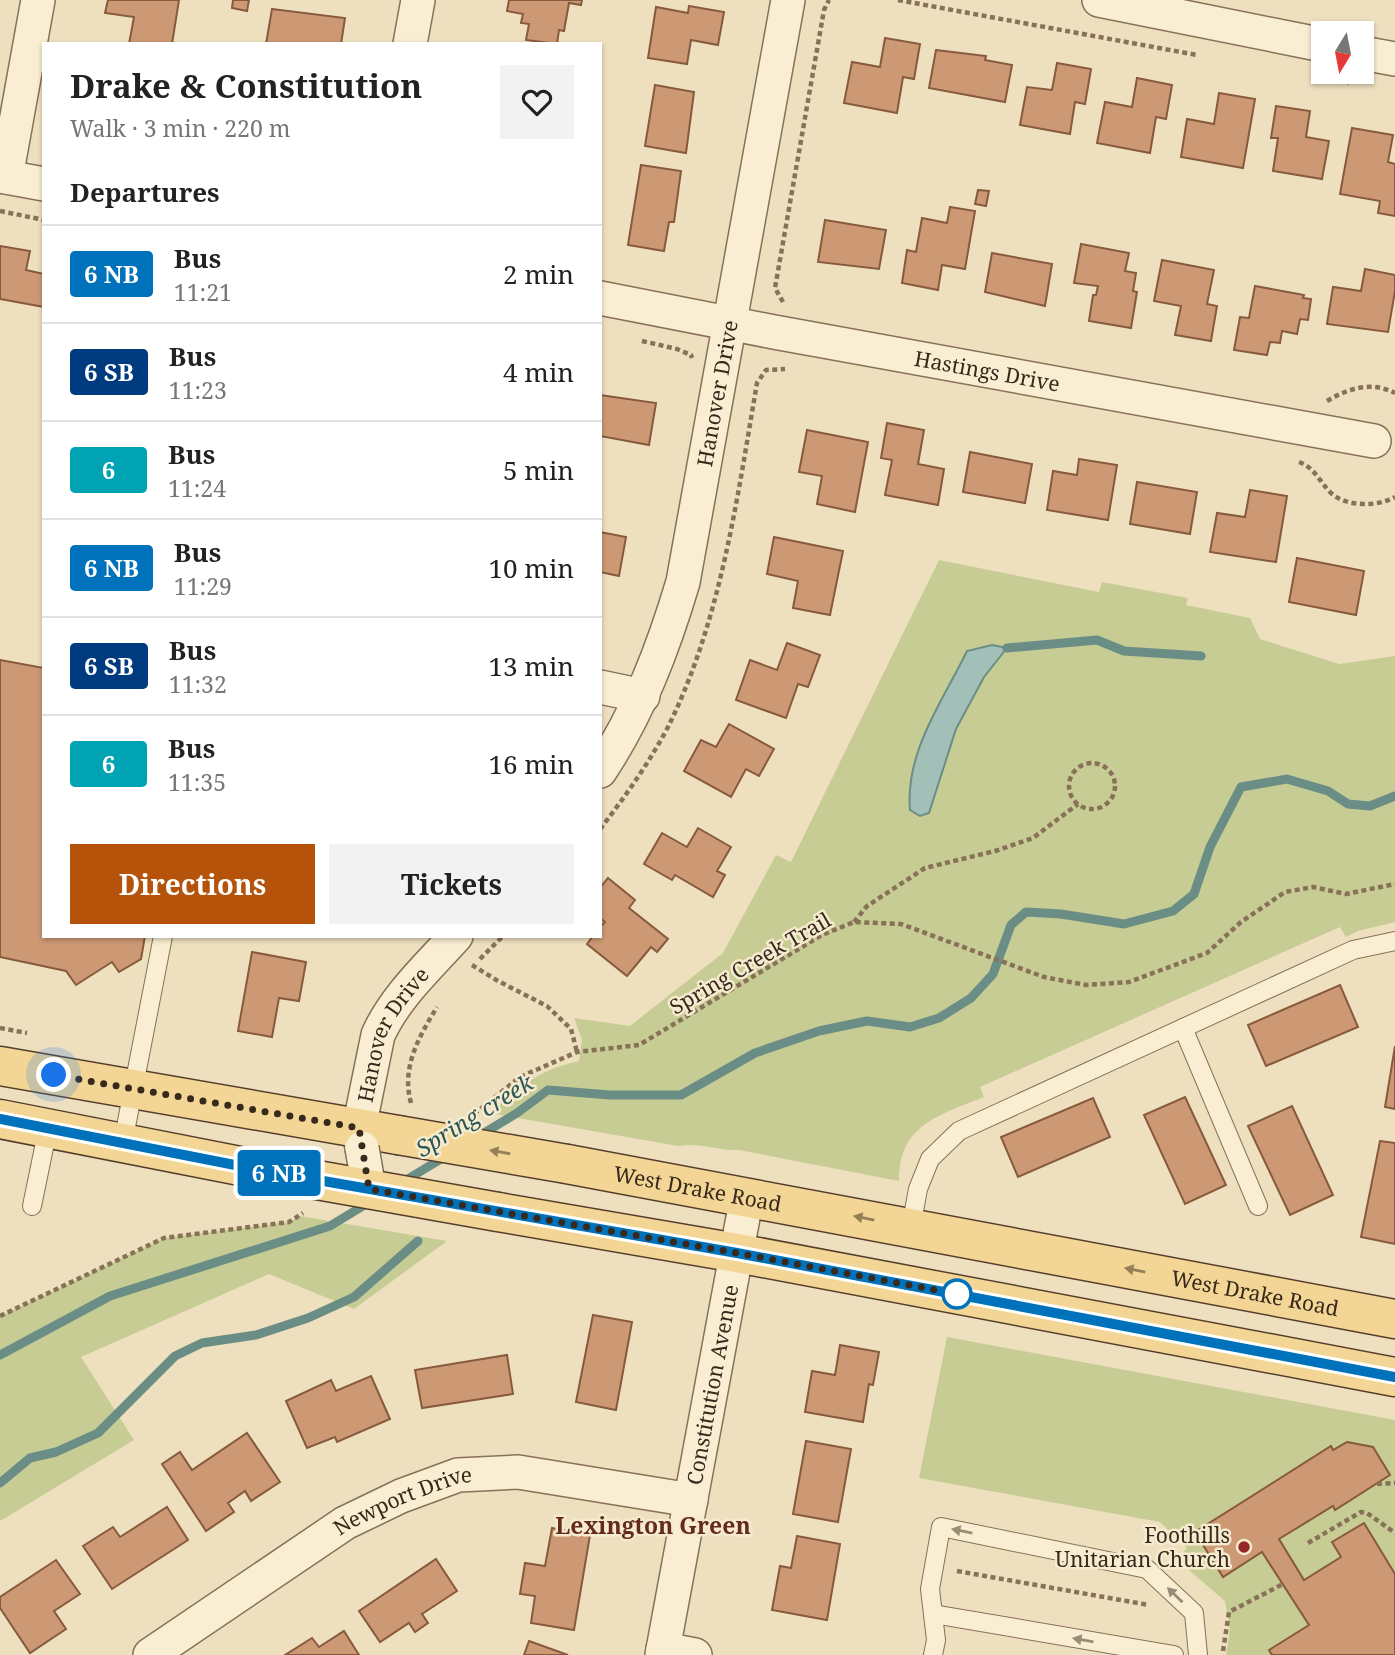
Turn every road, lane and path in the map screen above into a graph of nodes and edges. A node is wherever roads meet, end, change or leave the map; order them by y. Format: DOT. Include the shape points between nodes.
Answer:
graph roads {
  1 [pos="38,0"];
  2 [pos="418,0"];
  3 [pos="788,0"];
  4 [pos="829,0"];
  5 [pos="898,0"];
  6 [pos="1099,0"];
  7 [pos="410,42"];
  8 [pos="1311,43"];
  9 [pos="1207,57"];
  10 [pos="1395,59"];
  11 [pos="1374,64"];
  12 [pos="3,176"];
  13 [pos="42,184"];
  14 [pos="0,212"];
  15 [pos="42,220"];
  16 [pos="602,298"];
  17 [pos="791,307"];
  18 [pos="730,324"];
  19 [pos="639,341"];
  20 [pos="694,363"];
  21 [pos="796,371"];
  22 [pos="1395,393"];
  23 [pos="1322,404"];
  24 [pos="1374,441"];
  25 [pos="1289,460"];
  26 [pos="1395,497"];
  27 [pos="602,687"];
  28 [pos="643,696"];
  29 [pos="602,768"];
  30 [pos="1078,804"];
  31 [pos="602,826"];
  32 [pos="1395,884"];
  33 [pos="854,922"];
  34 [pos="163,938"];
  35 [pos="501,938"];
  36 [pos="1395,941"];
  37 [pos="451,942"];
  38 [pos="474,966"];
  39 [pos="466,973"];
  40 [pos="438,1005"];
  41 [pos="1183,1028"];
  42 [pos="577,1052"];
  43 [pos="0,1066"];
  44 [pos="134,1090"];
  45 [pos="482,1110"];
  46 [pos="0,1119"];
  47 [pos="405,1120"];
  48 [pos="48,1128"];
  49 [pos="360,1138"];
  50 [pos="123,1142"];
  51 [pos="369,1189"];
  52 [pos="747,1196"];
  53 [pos="32,1206"];
  54 [pos="1258,1206"];
  55 [pos="289,1222"];
  56 [pos="911,1227"];
  57 [pos="737,1253"];
  58 [pos="0,1316"];
  59 [pos="1395,1320"];
  60 [pos="1395,1377"];
  61 [pos="1395,1483"];
  62 [pos="1377,1484"];
  63 [pos="691,1500"];
  64 [pos="1395,1533"];
  65 [pos="1308,1544"];
  66 [pos="953,1570"];
  67 [pos="1283,1584"];
  68 [pos="1153,1605"];
  69 [pos="933,1614"];
  70 [pos="673,1653"];
  71 [pos="150,1655"];
  72 [pos="933,1655"];
  73 [pos="1174,1655"];
  74 [pos="1198,1655"];
  75 [pos="1223,1655"];
  1 -- 12 [label="street"];
  2 -- 7 [label="street"];
  3 -- 18 [label="street, Hanover Drive"];
  4 -- 17 [label="path" via="775,288 780,300"];
  5 -- 9 [label="path"];
  6 -- 8 [label="street"];
  10 -- 11 [label="street"];
  12 -- 13 [label="street"];
  14 -- 15 [label="path"];
  16 -- 18 [label="street, Hastings Drive"];
  18 -- 24 [label="street, Hastings Drive"];
  18 -- 28 [label="street, Hanover Drive" via="683,582"];
  19 -- 20 [label="path" via="677,349 691,355"];
  21 -- 31 [label="path" via="765,369 757,383 732,527 692,670 667,727"];
  22 -- 23 [label="path" via="1363,386"];
  25 -- 26 [label="path" via="1315,471 1333,495 1348,501 1368,505"];
  27 -- 28 [label="street"];
  28 -- 29 [label="street, Hanover Drive"];
  30 -- 30 [label="path" via="1069,791 1071,775 1083,764 1099,763 1111,771 1116,785 1112,799 1093,809"];
  30 -- 33 [label="path" via="1033,838 925,868 867,906"];
  32 -- 33 [label="path, Spring Creek Trail" via="1346,894 1313,887 1284,892 1207,953 1129,982 1086,985 1044,977 901,924"];
  33 -- 42 [label="path, Spring Creek Trail" via="822,935 639,1045"];
  34 -- 44 [label="lane"];
  35 -- 38 [label="path"];
  36 -- 41 [label="lane" via="1353,950"];
  37 -- 38 [label="path"];
  37 -- 49 [label="street, Hanover Drive" via="384,1022"];
  38 -- 39 [label="path"];
  38 -- 42 [label="path" via="547,1006 571,1029"];
  40 -- 47 [label="path" via="414,1044"];
  41 -- 54 [label="lane"];
  41 -- 56 [label="lane" via="959,1132 930,1159"];
  42 -- 45 [label="path, Spring Creek Trail" via="520,1077"];
  43 -- 44 [label="main road, West Drake Road"];
  44 -- 49 [label="main road, West Drake Road"];
  44 -- 50 [label="lane"];
  46 -- 48 [label="main road"];
  47 -- 49 [label="main road, West Drake Road"];
  52 -- 47 [label="main road, West Drake Road, one-way, bridge" via="567,1164"];
  48 -- 50 [label="main road"];
  48 -- 53 [label="lane"];
  49 -- 51 [label="street, Hanover Drive, bridge"];
  50 -- 51 [label="main road, bridge"];
  51 -- 57 [label="main road, bridge"];
  56 -- 52 [label="main road, West Drake Road, one-way"];
  52 -- 57 [label="street, Constitution Avenue"];
  55 -- 58 [label="path" via="164,1238"];
  59 -- 56 [label="main road, West Drake Road, one-way"];
  57 -- 60 [label="main road"];
  57 -- 63 [label="street, Constitution Avenue"];
  61 -- 62 [label="path"];
  63 -- 70 [label="street, Constitution Avenue"];
  63 -- 71 [label="street, Newport Drive" via="518,1472 458,1475 345,1523"];
  64 -- 65 [label="path" via="1361,1512"];
  66 -- 68 [label="path"];
  67 -- 75 [label="path" via="1229,1612"];
  69 -- 72 [label="lane"];
  73 -- 69 [label="lane, one-way"];
  74 -- 69 [label="lane, one-way" via="1194,1613 1147,1569 941,1527 930,1589"];
}
